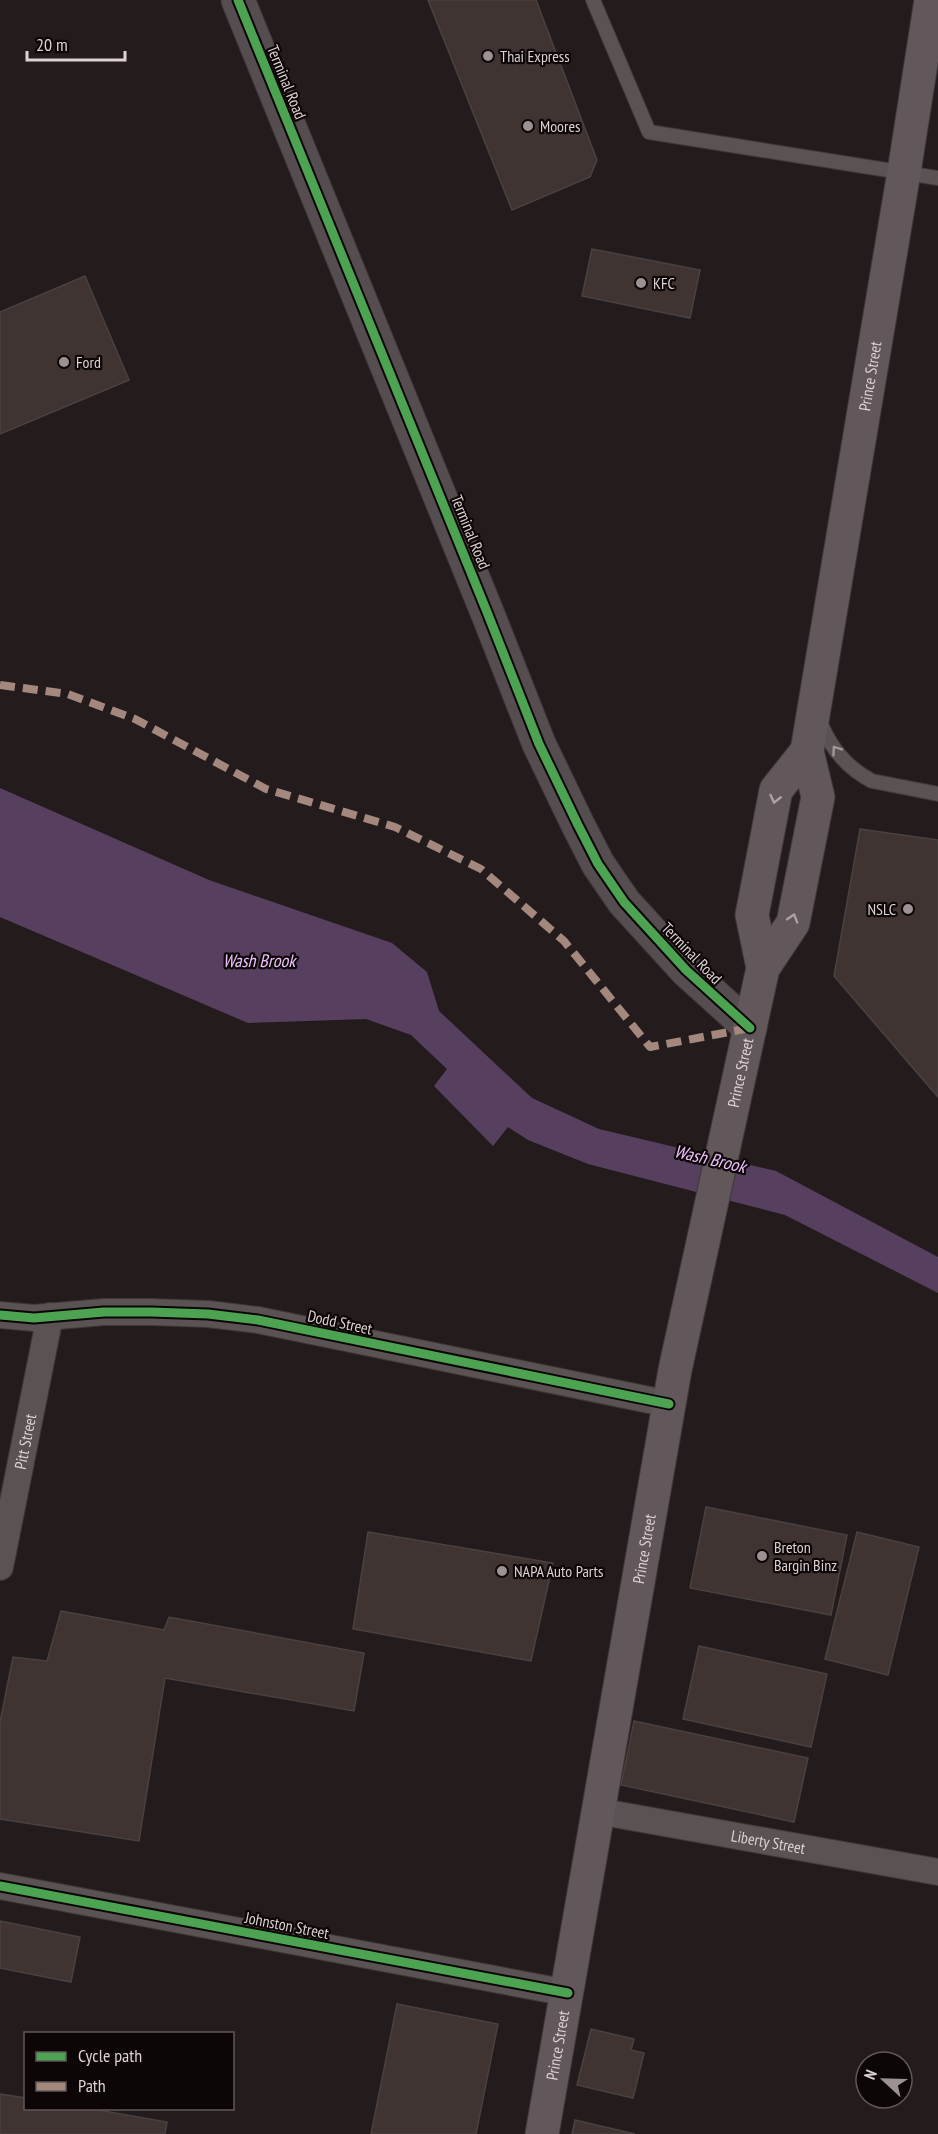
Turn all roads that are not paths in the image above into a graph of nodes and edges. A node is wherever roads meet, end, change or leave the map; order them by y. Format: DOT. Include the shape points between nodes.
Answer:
graph roads {
  1 [pos="238,0"];
  2 [pos="593,0"];
  3 [pos="931,0"];
  4 [pos="904,172"];
  5 [pos="938,178"];
  6 [pos="814,708"];
  7 [pos="938,795"];
  8 [pos="750,1028"];
  9 [pos="0,1315"];
  10 [pos="50,1316"];
  11 [pos="669,1404"];
  12 [pos="0,1567"];
  13 [pos="597,1811"];
  14 [pos="938,1872"];
  15 [pos="0,1886"];
  16 [pos="568,1993"];
  17 [pos="542,2134"];
  1 -- 8 [label="street, Terminal Road" via="539,744 578,825 624,902 686,970"];
  2 -- 4 [label="lane" via="649,132"];
  3 -- 4 [label="main road, Prince Street"];
  4 -- 5 [label="lane"];
  4 -- 6 [label="main road, Prince Street"];
  7 -- 6 [label="lane, one-way" via="872,781 852,769 822,727"];
  6 -- 8 [label="main road, Prince Street" via="807,751 776,790 752,915 763,968"];
  8 -- 11 [label="main road, Prince Street"];
  9 -- 10 [label="street, Dodd Street"];
  10 -- 11 [label="street, Dodd Street" via="151,1312 258,1320"];
  10 -- 12 [label="street, Pitt Street"];
  11 -- 13 [label="main road, Prince Street"];
  13 -- 14 [label="street, Liberty Street"];
  13 -- 16 [label="main road, Prince Street"];
  15 -- 16 [label="street, Johnston Street"];
  16 -- 17 [label="main road, Prince Street"];
}
